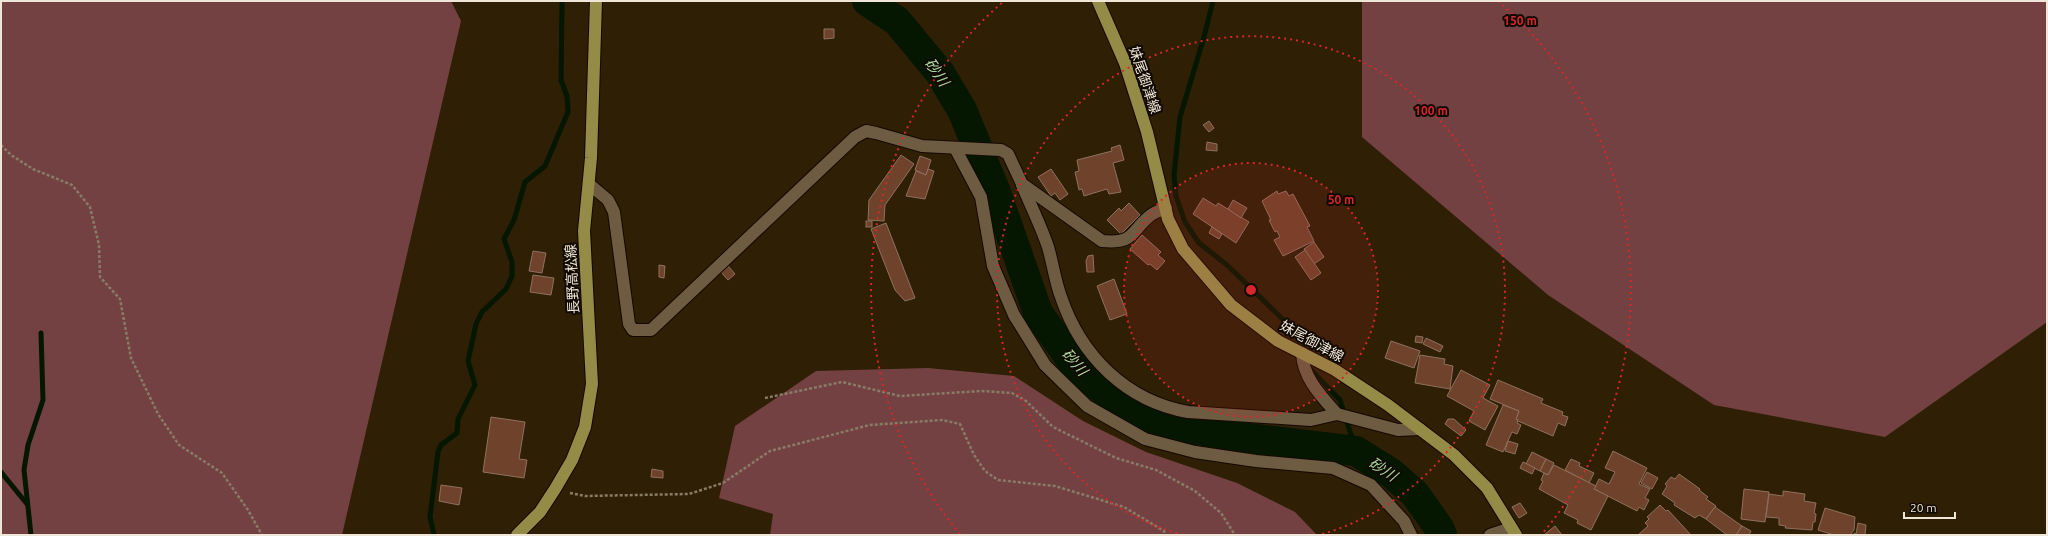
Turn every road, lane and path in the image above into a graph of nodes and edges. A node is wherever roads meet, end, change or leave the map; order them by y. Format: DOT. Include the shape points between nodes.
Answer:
graph roads {
  1 [pos="596,1"];
  2 [pos="1098,1"];
  3 [pos="1,145"];
  4 [pos="955,148"];
  5 [pos="589,184"];
  6 [pos="1022,184"];
  7 [pos="1166,208"];
  8 [pos="1302,353"];
  9 [pos="765,398"];
  10 [pos="1337,414"];
  11 [pos="1420,429"];
  12 [pos="556,489"];
  13 [pos="1513,531"];
  14 [pos="262,535"];
  15 [pos="517,535"];
  16 [pos="1166,535"];
  17 [pos="1235,535"];
  18 [pos="1411,535"];
  19 [pos="1490,535"];
  1 -- 5 [label="main road, 長野高松線"];
  2 -- 7 [label="main road, 妹尾御津線" via="1125,63 1147,132"];
  3 -- 14 [label="path" via="10,155 33,169 72,185 90,207 99,245 100,277 120,299 131,358 158,414 179,445 222,473"];
  4 -- 5 [label="street" via="922,146 871,132 855,137 651,330 643,332 633,330 629,324 614,212 608,200"];
  4 -- 6 [label="street" via="1001,150 1008,154"];
  4 -- 18 [label="street" via="981,197 993,266 1014,315 1045,365 1087,406 1145,439 1195,452 1333,468 1371,485 1404,521"];
  5 -- 12 [label="main road, 長野高松線" via="584,231 592,384 585,427 572,460"];
  6 -- 7 [label="street" via="1102,241 1125,240 1152,215"];
  6 -- 10 [label="street" via="1048,247 1061,297 1074,330 1092,356 1110,375 1144,397 1169,409 1311,420"];
  7 -- 8 [label="main road, 妹尾御津線" via="1168,219 1183,249 1231,305 1278,341"];
  8 -- 10 [label="street" via="1302,363 1314,388"];
  8 -- 11 [label="main road, 妹尾御津線" via="1335,370"];
  9 -- 17 [label="path" via="842,382 900,396 981,391 1012,393 1026,401 1052,427 1116,458 1156,470 1195,491 1221,513"];
  10 -- 11 [label="street" via="1398,430"];
  11 -- 13 [label="main road, 妹尾御津線" via="1454,455 1487,488"];
  12 -- 15 [label="main road, 長野高松線" via="540,512"];
  12 -- 16 [label="path" via="585,496 689,494 723,482 770,451 870,425 942,420 960,424 974,455 985,471 998,480 1055,486 1124,507 1164,531"];
  13 -- 19 [label="street"];
}
